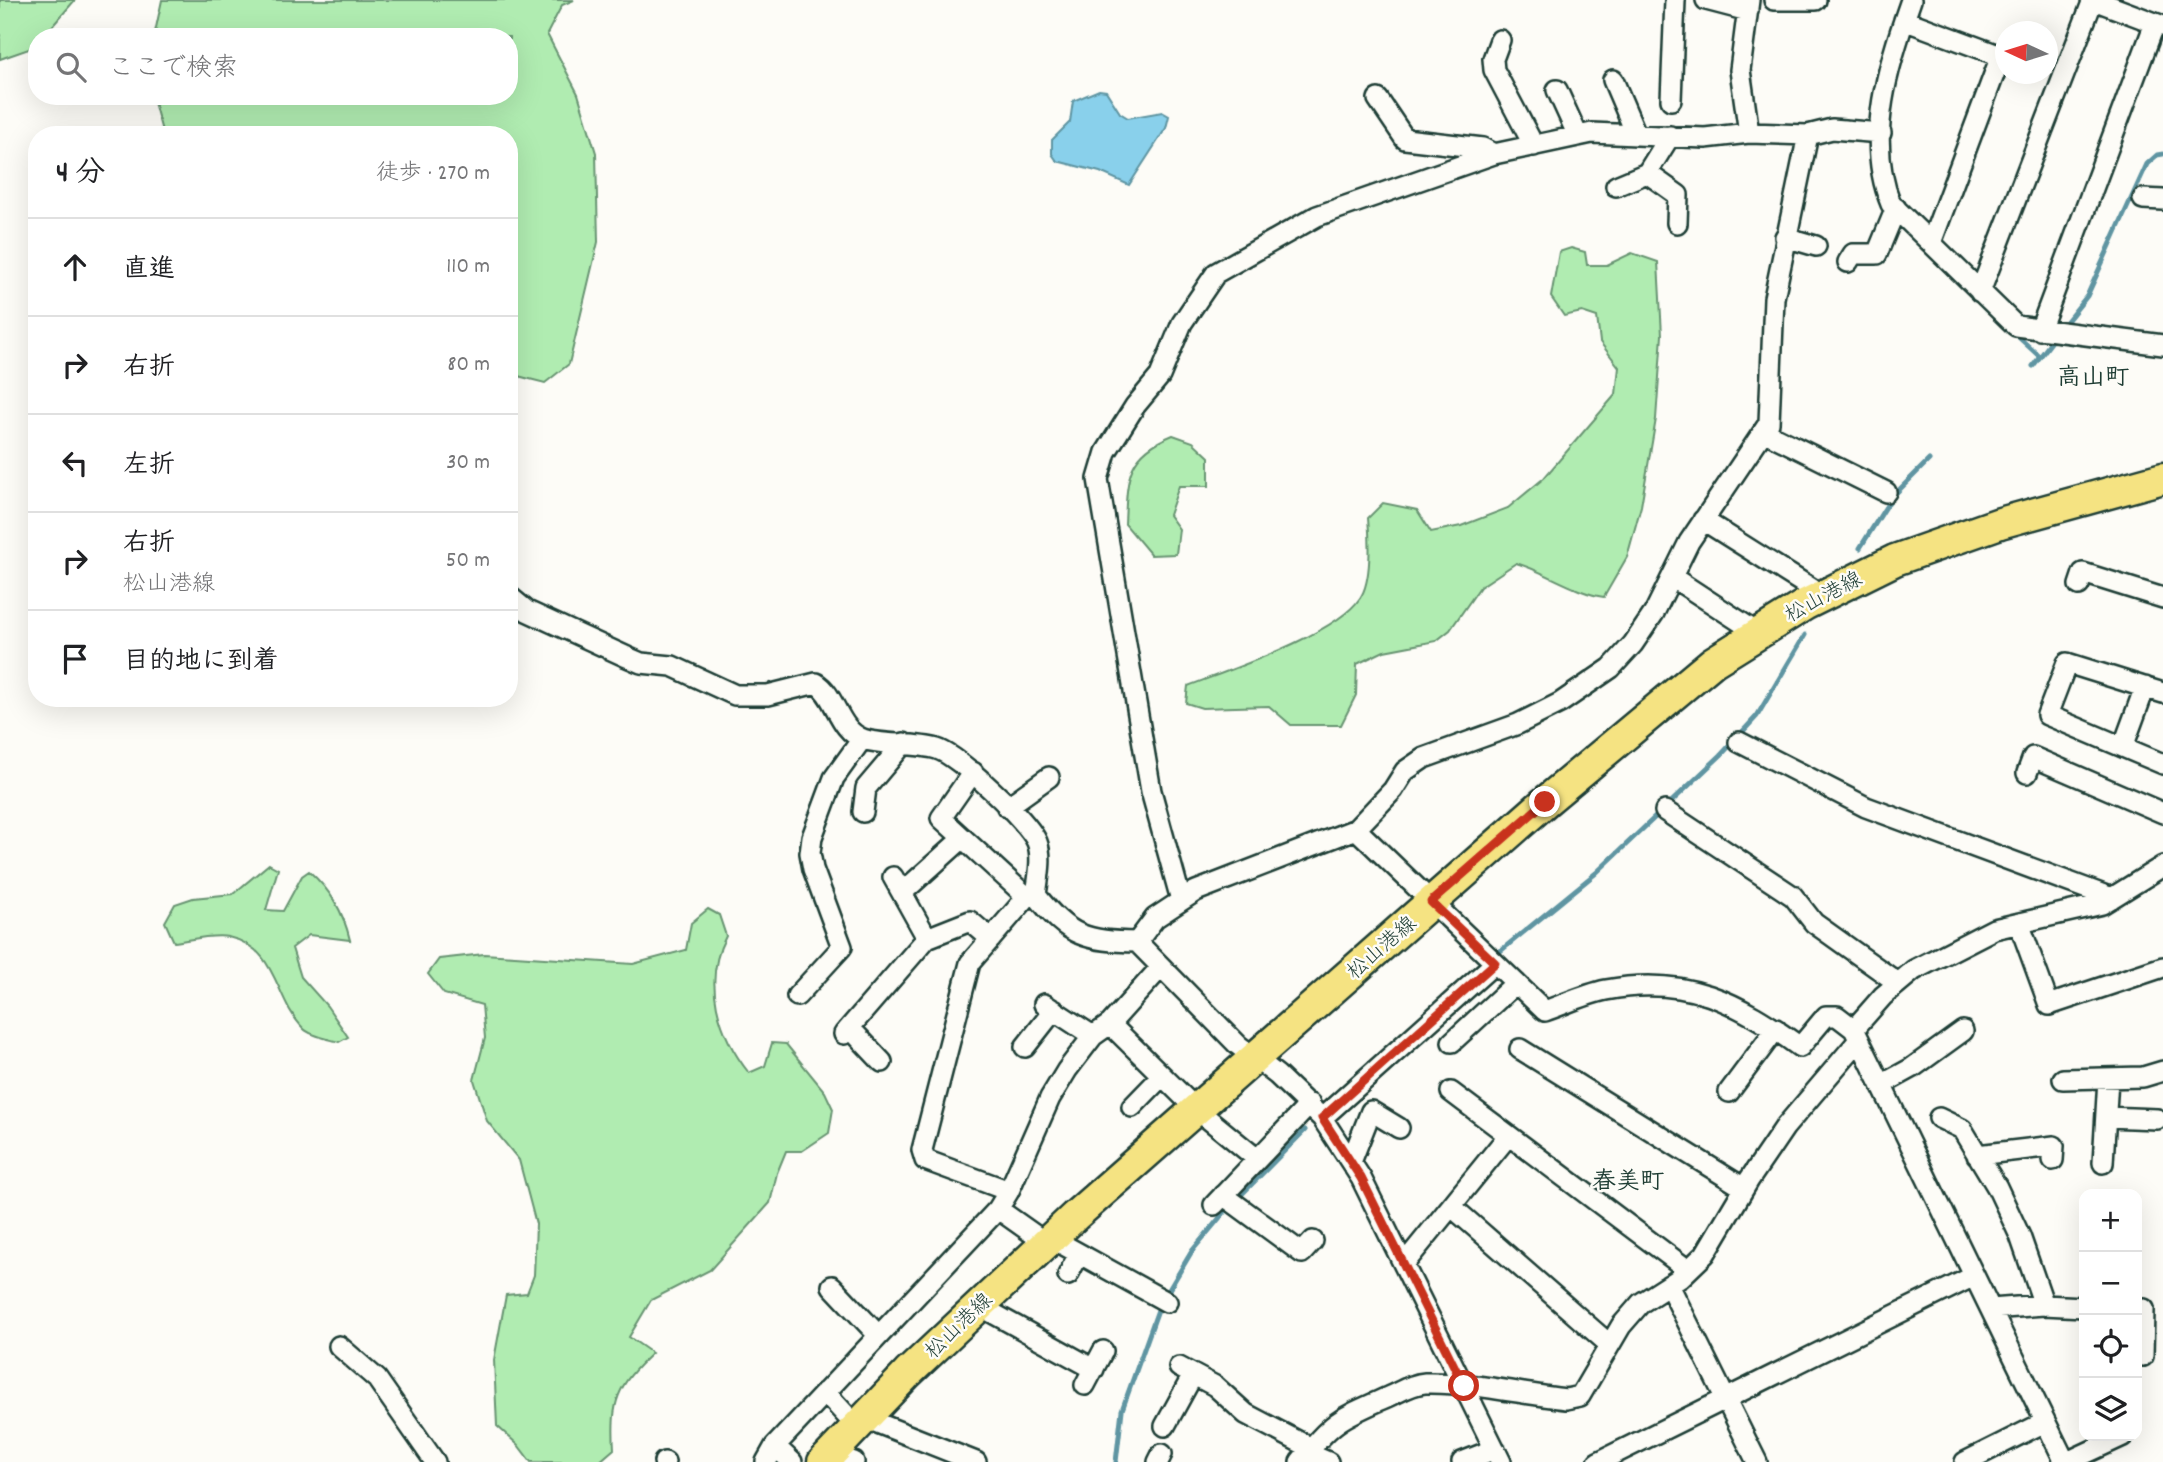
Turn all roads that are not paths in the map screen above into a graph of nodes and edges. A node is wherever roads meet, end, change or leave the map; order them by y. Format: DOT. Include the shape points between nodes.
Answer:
graph roads {
  1 [pos="1675,0"];
  2 [pos="1706,0"];
  3 [pos="1774,0"];
  4 [pos="1816,0"];
  5 [pos="1911,0"];
  6 [pos="2094,0"];
  7 [pos="1749,6"];
  8 [pos="1903,20"];
  9 [pos="2159,25"];
  10 [pos="1500,40"];
  11 [pos="1995,54"];
  12 [pos="2058,70"];
  13 [pos="1995,78"];
  14 [pos="1613,80"];
  15 [pos="2052,84"];
  16 [pos="1557,90"];
  17 [pos="1378,99"];
  18 [pos="1671,100"];
  19 [pos="1749,133"];
  20 [pos="1881,133"];
  21 [pos="1636,134"];
  22 [pos="1808,135"];
  23 [pos="1578,136"];
  24 [pos="1670,136"];
  25 [pos="1534,146"];
  26 [pos="1494,154"];
  27 [pos="1647,173"];
  28 [pos="1616,186"];
  29 [pos="2143,199"];
  30 [pos="2163,200"];
  31 [pos="1896,208"];
  32 [pos="1677,222"];
  33 [pos="1785,237"];
  34 [pos="1931,243"];
  35 [pos="1816,246"];
  36 [pos="1848,262"];
  37 [pos="1980,292"];
  38 [pos="2040,330"];
  39 [pos="2163,345"];
  40 [pos="1765,432"];
  41 [pos="2163,478"];
  42 [pos="1886,492"];
  43 [pos="1703,520"];
  44 [pos="1672,577"];
  45 [pos="2079,585"];
  46 [pos="2162,592"];
  47 [pos="1822,595"];
  48 [pos="518,604"];
  49 [pos="1756,632"];
  50 [pos="2154,690"];
  51 [pos="862,739"];
  52 [pos="904,743"];
  53 [pos="1739,743"];
  54 [pos="2123,747"];
  55 [pos="2163,764"];
  56 [pos="973,772"];
  57 [pos="2027,773"];
  58 [pos="1049,777"];
  59 [pos="1007,807"];
  60 [pos="1665,811"];
  61 [pos="863,812"];
  62 [pos="2163,813"];
  63 [pos="1356,829"];
  64 [pos="963,838"];
  65 [pos="2163,866"];
  66 [pos="1032,896"];
  67 [pos="2112,898"];
  68 [pos="1181,900"];
  69 [pos="1431,902"];
  70 [pos="2019,923"];
  71 [pos="927,938"];
  72 [pos="991,939"];
  73 [pos="1137,942"];
  74 [pos="1495,963"];
  75 [pos="1161,967"];
  76 [pos="2163,967"];
  77 [pos="1516,983"];
  78 [pos="1898,983"];
  79 [pos="797,996"];
  80 [pos="1110,1024"];
  81 [pos="1776,1029"];
  82 [pos="1963,1031"];
  83 [pos="1857,1035"];
  84 [pos="1093,1036"];
  85 [pos="1452,1042"];
  86 [pos="1025,1047"];
  87 [pos="1520,1048"];
  88 [pos="1254,1058"];
  89 [pos="882,1062"];
  90 [pos="2163,1071"];
  91 [pos="1162,1076"];
  92 [pos="2108,1077"];
  93 [pos="2063,1079"];
  94 [pos="1881,1085"];
  95 [pos="1451,1092"];
  96 [pos="1729,1092"];
  97 [pos="1132,1107"];
  98 [pos="1196,1109"];
  99 [pos="1316,1111"];
  100 [pos="2106,1117"];
  101 [pos="1939,1118"];
  102 [pos="2157,1119"];
  103 [pos="1399,1128"];
  104 [pos="1508,1136"];
  105 [pos="1978,1154"];
  106 [pos="1256,1158"];
  107 [pos="2053,1160"];
  108 [pos="1351,1162"];
  109 [pos="2103,1163"];
  110 [pos="1744,1188"];
  111 [pos="1009,1191"];
  112 [pos="1451,1206"];
  113 [pos="998,1209"];
  114 [pos="1048,1240"];
  115 [pos="1312,1241"];
  116 [pos="1079,1254"];
  117 [pos="1404,1264"];
  118 [pos="1688,1270"];
  119 [pos="1068,1275"];
  120 [pos="1974,1276"];
  121 [pos="1669,1285"];
  122 [pos="832,1286"];
  123 [pos="1167,1302"];
  124 [pos="2044,1305"];
  125 [pos="978,1306"];
  126 [pos="2079,1307"];
  127 [pos="1991,1309"];
  128 [pos="2148,1310"];
  129 [pos="878,1335"];
  130 [pos="1610,1345"];
  131 [pos="339,1346"];
  132 [pos="2143,1356"];
  133 [pos="1094,1368"];
  134 [pos="1464,1386"];
  135 [pos="825,1392"];
  136 [pos="1725,1399"];
  137 [pos="861,1422"];
  138 [pos="2045,1422"];
  139 [pos="1165,1426"];
  140 [pos="2112,1441"];
  141 [pos="770,1454"];
  142 [pos="1306,1454"];
  143 [pos="1498,1455"];
  144 [pos="836,1459"];
  145 [pos="435,1462"];
  146 [pos="792,1462"];
  147 [pos="976,1462"];
  148 [pos="1328,1462"];
  149 [pos="1462,1462"];
  150 [pos="1598,1462"];
  151 [pos="1757,1462"];
  152 [pos="1965,1462"];
  153 [pos="2066,1462"];
  1 -- 18 [label="street" via="1663,76"];
  2 -- 7 [label="street"];
  3 -- 4 [label="street"];
  5 -- 8 [label="street"];
  6 -- 9 [label="street"];
  6 -- 12 [label="street"];
  7 -- 19 [label="street" via="1740,70"];
  8 -- 11 [label="street"];
  8 -- 20 [label="street" via="1886,80"];
  9 -- 38 [label="street"];
  10 -- 25 [label="street" via="1494,70"];
  13 -- 34 [label="street"];
  14 -- 21 [label="street"];
  15 -- 37 [label="street"];
  16 -- 23 [label="street"];
  17 -- 26 [label="street" via="1405,139 1483,148"];
  19 -- 22 [label="street"];
  19 -- 24 [label="street"];
  20 -- 22 [label="street" via="1832,129"];
  20 -- 31 [label="street" via="1884,185"];
  21 -- 23 [label="street"];
  21 -- 24 [label="street"];
  22 -- 33 [label="street"];
  23 -- 25 [label="street"];
  24 -- 27 [label="street"];
  25 -- 26 [label="street"];
  26 -- 68 [label="street" via="1317,216 1216,273 1182,323 1160,376 1106,452 1098,479 1099,497 1151,791"];
  27 -- 28 [label="street"];
  27 -- 32 [label="street" via="1678,195"];
  29 -- 30 [label="street"];
  31 -- 34 [label="street"];
  31 -- 36 [label="street" via="1877,254 1853,254"];
  33 -- 35 [label="street"];
  33 -- 40 [label="street" via="1774,298 1771,404"];
  34 -- 37 [label="street"];
  37 -- 38 [label="street" via="2016,326"];
  38 -- 39 [label="street"];
  40 -- 42 [label="street"];
  40 -- 43 [label="street"];
  41 -- 47 [label="main road, 松山港線" via="1947,540"];
  43 -- 44 [label="street"];
  43 -- 47 [label="street"];
  44 -- 49 [label="street"];
  44 -- 63 [label="street" via="1654,613 1611,668 1560,703 1518,724 1424,758 1405,772"];
  45 -- 46 [label="street" via="2083,573"];
  47 -- 49 [label="main road, 松山港線"];
  48 -- 51 [label="street" via="641,663 672,666 736,695 768,695 817,683 825,689 839,718"];
  49 -- 69 [label="main road, 松山港線" via="1679,687"];
  50 -- 54 [label="street"];
  50 -- 54 [label="street" via="2067,663 2047,715"];
  51 -- 52 [label="street"];
  51 -- 79 [label="street" via="834,778 810,853 842,947"];
  52 -- 56 [label="street" via="940,750"];
  52 -- 61 [label="street" via="866,788"];
  53 -- 67 [label="street" via="1866,807"];
  54 -- 55 [label="street"];
  56 -- 59 [label="street"];
  56 -- 64 [label="street" via="941,818"];
  57 -- 62 [label="street" via="2033,757"];
  58 -- 59 [label="street"];
  59 -- 66 [label="street" via="1038,844"];
  60 -- 78 [label="street" via="1793,896 1815,923"];
  63 -- 68 [label="street"];
  63 -- 69 [label="street"];
  64 -- 66 [label="street"];
  64 -- 71 [label="street" via="898,884"];
  65 -- 67 [label="street"];
  66 -- 72 [label="street"];
  66 -- 73 [label="street" via="1082,937"];
  67 -- 70 [label="street"];
  68 -- 73 [label="street" via="1155,918"];
  69 -- 74 [label="street"];
  69 -- 88 [label="main road, 松山港線"];
  70 -- 76 [label="street" via="2049,1005"];
  70 -- 78 [label="street" via="1994,929"];
  71 -- 72 [label="street" via="970,921"];
  71 -- 89 [label="street" via="847,1031"];
  72 -- 111 [label="street" via="970,963 922,1150 925,1160"];
  73 -- 75 [label="street"];
  74 -- 77 [label="street"];
  74 -- 99 [label="street"];
  75 -- 80 [label="street"];
  75 -- 88 [label="street"];
  77 -- 81 [label="street" via="1545,1011 1604,990 1690,988 1759,1017"];
  77 -- 85 [label="street"];
  78 -- 83 [label="street"];
  80 -- 84 [label="street"];
  80 -- 91 [label="street"];
  81 -- 83 [label="street" via="1800,1047 1826,1016 1837,1016"];
  81 -- 96 [label="street"];
  82 -- 94 [label="street"];
  83 -- 94 [label="street"];
  83 -- 110 [label="street"];
  84 -- 86 [label="street" via="1049,1007"];
  84 -- 111 [label="street" via="1050,1098"];
  87 -- 110 [label="street"];
  88 -- 98 [label="main road, 松山港線"];
  88 -- 99 [label="street"];
  90 -- 92 [label="street" via="2143,1077"];
  91 -- 97 [label="street"];
  91 -- 98 [label="street"];
  92 -- 93 [label="street"];
  92 -- 100 [label="street"];
  94 -- 120 [label="street"];
  95 -- 104 [label="street"];
  98 -- 106 [label="street"];
  98 -- 114 [label="main road, 松山港線"];
  99 -- 106 [label="street"];
  99 -- 108 [label="street"];
  100 -- 102 [label="street"];
  100 -- 109 [label="street"];
  101 -- 105 [label="street" via="1962,1129"];
  103 -- 108 [label="street" via="1371,1111"];
  104 -- 112 [label="street"];
  104 -- 118 [label="street"];
  105 -- 107 [label="street" via="2054,1146"];
  105 -- 124 [label="street" via="2020,1236"];
  106 -- 115 [label="street" via="1219,1200 1302,1253"];
  108 -- 117 [label="street"];
  110 -- 118 [label="street" via="1705,1254"];
  111 -- 113 [label="street"];
  112 -- 117 [label="street"];
  112 -- 130 [label="street"];
  113 -- 114 [label="street"];
  113 -- 129 [label="street"];
  114 -- 116 [label="street"];
  114 -- 125 [label="main road, 松山港線"];
  116 -- 119 [label="street"];
  116 -- 123 [label="street"];
  117 -- 134 [label="street"];
  118 -- 121 [label="street"];
  120 -- 127 [label="street"];
  120 -- 136 [label="street"];
  121 -- 130 [label="street" via="1641,1303"];
  121 -- 136 [label="street"];
  122 -- 129 [label="street"];
  124 -- 126 [label="street"];
  124 -- 127 [label="street"];
  125 -- 133 [label="street"];
  125 -- 137 [label="main road, 松山港線"];
  127 -- 138 [label="street"];
  128 -- 132 [label="street"];
  129 -- 135 [label="street"];
  130 -- 134 [label="street" via="1580,1396 1566,1399"];
  131 -- 145 [label="street" via="377,1378"];
  134 -- 142 [label="street" via="1411,1386 1346,1415"];
  134 -- 143 [label="street"];
  135 -- 137 [label="street"];
  135 -- 141 [label="street"];
  136 -- 150 [label="street"];
  136 -- 151 [label="street"];
  137 -- 144 [label="main road, 松山港線"];
  137 -- 147 [label="street"];
  138 -- 152 [label="street"];
  138 -- 153 [label="street"];
  139 -- 142 [label="street" via="1186,1371 1215,1386 1246,1414"];
  140 -- 153 [label="street"];
  141 -- 146 [label="street"];
  142 -- 148 [label="street"];
  143 -- 149 [label="street"];
}
